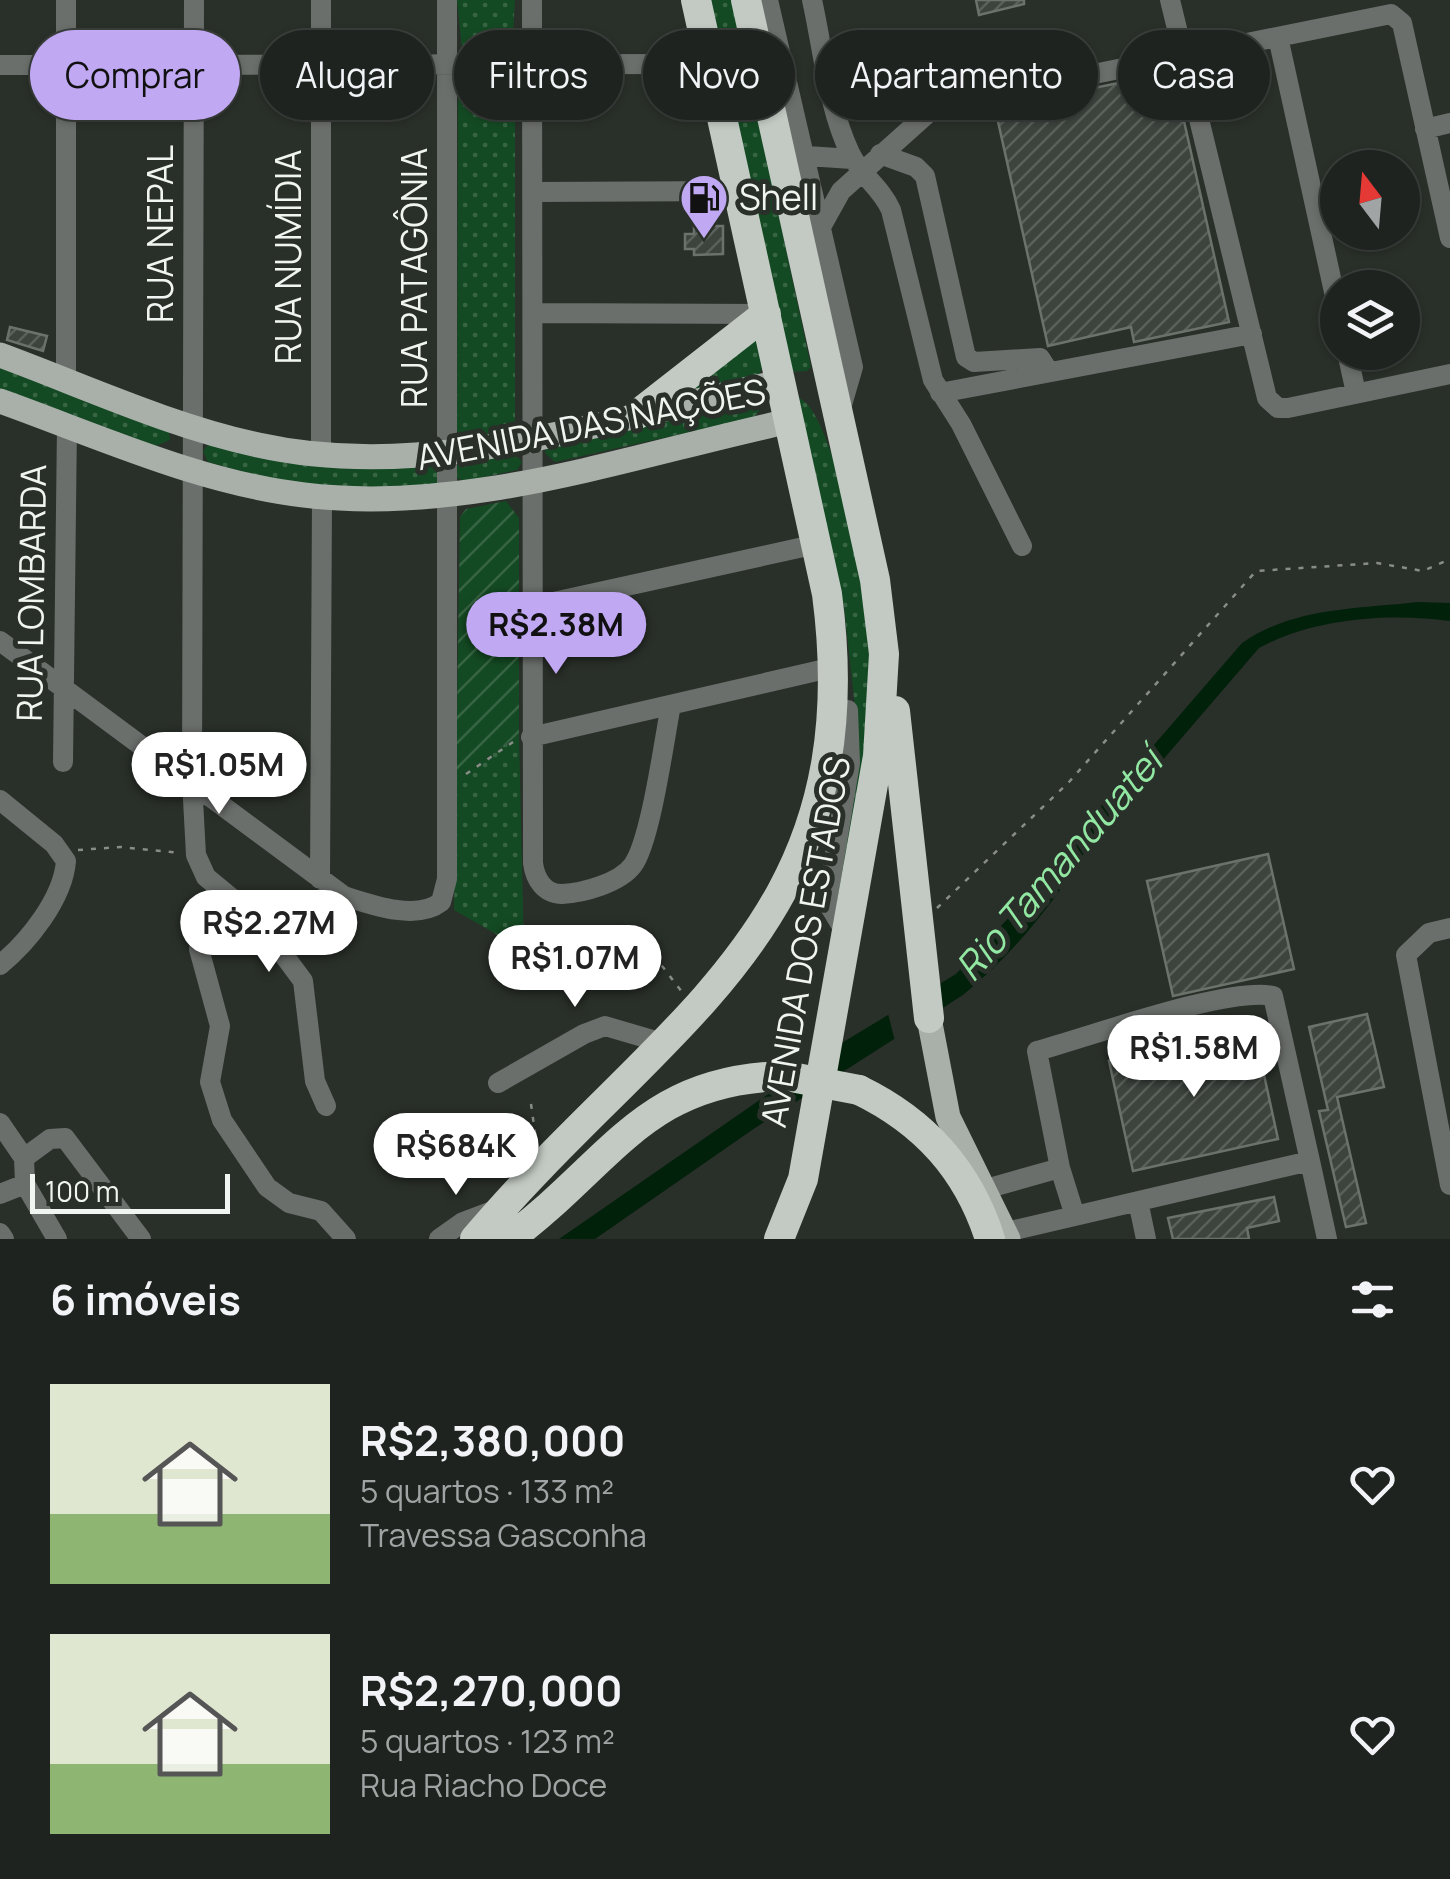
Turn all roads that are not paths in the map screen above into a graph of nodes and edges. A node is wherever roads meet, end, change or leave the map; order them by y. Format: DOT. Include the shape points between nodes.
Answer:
graph roads {
  1 [pos="66,0"];
  2 [pos="194,0"];
  3 [pos="321,0"];
  4 [pos="447,0"];
  5 [pos="532,0"];
  6 [pos="696,0"];
  7 [pos="746,0"];
  8 [pos="768,0"];
  9 [pos="812,0"];
  10 [pos="1170,0"];
  11 [pos="66,30"];
  12 [pos="194,30"];
  13 [pos="321,30"];
  14 [pos="532,30"];
  15 [pos="703,30"];
  16 [pos="1178,30"];
  17 [pos="1278,37"];
  18 [pos="1270,39"];
  19 [pos="0,65"];
  20 [pos="30,65"];
  21 [pos="434,66"];
  22 [pos="447,66"];
  23 [pos="454,66"];
  24 [pos="1118,69"];
  25 [pos="66,120"];
  26 [pos="194,120"];
  27 [pos="321,120"];
  28 [pos="532,120"];
  29 [pos="723,120"];
  30 [pos="1200,120"];
  31 [pos="1450,123"];
  32 [pos="1424,129"];
  33 [pos="880,154"];
  34 [pos="807,156"];
  35 [pos="857,165"];
  36 [pos="739,191"];
  37 [pos="533,192"];
  38 [pos="822,225"];
  39 [pos="1450,238"];
  40 [pos="1329,270"];
  41 [pos="533,313"];
  42 [pos="766,314"];
  43 [pos="1252,334"];
  44 [pos="0,355"];
  45 [pos="1351,370"];
  46 [pos="1049,372"];
  47 [pos="1450,374"];
  48 [pos="66,379"];
  49 [pos="781,382"];
  50 [pos="940,393"];
  51 [pos="1356,393"];
  52 [pos="0,401"];
  53 [pos="638,414"];
  54 [pos="838,418"];
  55 [pos="790,422"];
  56 [pos="67,425"];
  57 [pos="193,425"];
  58 [pos="532,437"];
  59 [pos="322,453"];
  60 [pos="448,455"];
  61 [pos="193,469"];
  62 [pos="530,480"];
  63 [pos="447,496"];
  64 [pos="322,497"];
  65 [pos="816,544"];
  66 [pos="1022,546"];
  67 [pos="531,608"];
  68 [pos="0,641"];
  69 [pos="884,654"];
  70 [pos="834,667"];
  71 [pos="64,686"];
  72 [pos="671,705"];
  73 [pos="848,710"];
  74 [pos="532,738"];
  75 [pos="63,762"];
  76 [pos="192,781"];
  77 [pos="0,800"];
  78 [pos="320,879"];
  79 [pos="1450,928"];
  80 [pos="846,933"];
  81 [pos="200,949"];
  82 [pos="0,964"];
  83 [pos="930,1018"];
  84 [pos="663,1043"];
  85 [pos="498,1083"];
  86 [pos="326,1106"];
  87 [pos="0,1124"];
  88 [pos="24,1158"];
  89 [pos="1310,1160"];
  90 [pos="1060,1168"];
  91 [pos="25,1184"];
  92 [pos="1450,1185"];
  93 [pos="982,1190"];
  94 [pos="0,1194"];
  95 [pos="1138,1201"];
  96 [pos="502,1207"];
  97 [pos="1075,1216"];
  98 [pos="1001,1237"];
  99 [pos="57,1239"];
  100 [pos="141,1239"];
  101 [pos="346,1239"];
  102 [pos="439,1239"];
  103 [pos="475,1239"];
  104 [pos="509,1239"];
  105 [pos="779,1239"];
  106 [pos="1146,1239"];
  107 [pos="1327,1239"];
  1 -- 11 [label="street"];
  2 -- 12 [label="street, RUA NEPAL"];
  3 -- 13 [label="street, RUA NUMÍDIA"];
  4 -- 22 [label="street, RUA PATAGÔNIA"];
  5 -- 14 [label="street"];
  6 -- 15 [label="highway, AVENIDA DOS ESTADOS"];
  7 -- 54 [label="highway"];
  8 -- 34 [label="street"];
  9 -- 35 [label="street" via="843,136"];
  10 -- 16 [label="street"];
  17 -- 18 [label="street"];
  17 -- 32 [label="street" via="1396,15"];
  17 -- 40 [label="street"];
  19 -- 20 [label="street"];
  21 -- 22 [label="street"];
  22 -- 23 [label="street"];
  22 -- 60 [label="street, RUA PATAGÔNIA"];
  24 -- 33 [label="street" via="936,106"];
  25 -- 48 [label="street"];
  26 -- 57 [label="street, RUA NEPAL"];
  27 -- 59 [label="street, RUA NUMÍDIA"];
  28 -- 37 [label="street"];
  29 -- 36 [label="highway, AVENIDA DOS ESTADOS"];
  30 -- 43 [label="street"];
  31 -- 32 [label="street"];
  32 -- 39 [label="street"];
  33 -- 35 [label="street"];
  33 -- 46 [label="street" via="924,176 966,357 1040,358"];
  34 -- 35 [label="street"];
  34 -- 38 [label="street"];
  35 -- 38 [label="street"];
  35 -- 50 [label="street" via="891,210"];
  36 -- 37 [label="street"];
  36 -- 42 [label="highway, AVENIDA DOS ESTADOS"];
  37 -- 41 [label="street"];
  38 -- 54 [label="street" via="854,367"];
  41 -- 42 [label="street"];
  41 -- 58 [label="street"];
  42 -- 49 [label="highway, AVENIDA DOS ESTADOS"];
  42 -- 53 [label="highway"];
  43 -- 46 [label="street"];
  43 -- 51 [label="street" via="1267,398 1278,408"];
  44 -- 48 [label="main road, AVENIDA DAS NAÇÕES"];
  45 -- 51 [label="street"];
  46 -- 50 [label="street"];
  47 -- 51 [label="street"];
  48 -- 57 [label="main road, AVENIDA DAS NAÇÕES"];
  49 -- 53 [label="main road, AVENIDA DAS NAÇÕES"];
  49 -- 54 [label="highway" via="807,389"];
  49 -- 55 [label="highway, AVENIDA DOS ESTADOS"];
  50 -- 66 [label="street"];
  52 -- 56 [label="main road, AVENIDA DAS NAÇÕES"];
  53 -- 58 [label="main road, AVENIDA DAS NAÇÕES"];
  54 -- 69 [label="highway" via="879,597"];
  55 -- 62 [label="main road, AVENIDA DAS NAÇÕES"];
  55 -- 65 [label="highway, AVENIDA DOS ESTADOS"];
  56 -- 61 [label="main road, AVENIDA DAS NAÇÕES"];
  56 -- 71 [label="street, RUA LOMBARDA"];
  57 -- 59 [label="main road, AVENIDA DAS NAÇÕES" via="259,446"];
  57 -- 61 [label="street, RUA NEPAL"];
  58 -- 60 [label="main road, AVENIDA DAS NAÇÕES"];
  58 -- 62 [label="street"];
  59 -- 60 [label="main road, AVENIDA DAS NAÇÕES"];
  60 -- 63 [label="street, RUA PATAGÔNIA"];
  61 -- 64 [label="main road, AVENIDA DAS NAÇÕES"];
  61 -- 76 [label="street, RUA NEPAL"];
  62 -- 63 [label="main road, AVENIDA DAS NAÇÕES"];
  62 -- 67 [label="street"];
  63 -- 64 [label="main road, AVENIDA DAS NAÇÕES"];
  63 -- 78 [label="street, RUA PATAGÔNIA" via="442,902 425,910 388,907 344,896"];
  64 -- 78 [label="street"];
  65 -- 67 [label="street"];
  65 -- 70 [label="highway, AVENIDA DOS ESTADOS"];
  67 -- 74 [label="street"];
  68 -- 71 [label="street"];
  69 -- 80 [label="highway, AVENIDA DOS ESTADOS" via="878,756"];
  69 -- 83 [label="highway"];
  70 -- 72 [label="street"];
  70 -- 84 [label="highway, AVENIDA DOS ESTADOS" via="827,768 806,846 766,921"];
  71 -- 75 [label="street, RUA LOMBARDA"];
  71 -- 76 [label="street"];
  72 -- 74 [label="street"];
  72 -- 74 [label="street" via="634,864 612,881 556,894 534,871"];
  73 -- 80 [label="street" via="850,763 827,902"];
  76 -- 78 [label="street"];
  76 -- 86 [label="street, RUA NEPAL" via="196,855 206,877 257,919 303,981 315,1081"];
  77 -- 82 [label="street" via="62,852 66,866 29,937"];
  79 -- 92 [label="street" via="1429,933 1406,955"];
  80 -- 105 [label="highway, AVENIDA DOS ESTADOS" via="803,1179"];
  81 -- 101 [label="street" via="220,1026 210,1082 222,1120 267,1187 322,1211"];
  83 -- 93 [label="main road" via="948,1117"];
  84 -- 85 [label="street" via="605,1026"];
  84 -- 96 [label="highway, AVENIDA DOS ESTADOS"];
  87 -- 88 [label="street"];
  88 -- 91 [label="street"];
  88 -- 100 [label="street" via="50,1139 65,1138"];
  89 -- 90 [label="street" via="1273,996 1255,992 1037,1051"];
  89 -- 95 [label="street"];
  89 -- 107 [label="street"];
  90 -- 93 [label="street"];
  90 -- 97 [label="street"];
  91 -- 94 [label="street"];
  91 -- 99 [label="street"];
  93 -- 98 [label="main road"];
  95 -- 97 [label="street"];
  95 -- 106 [label="street"];
  96 -- 102 [label="street"];
  96 -- 103 [label="highway, AVENIDA DOS ESTADOS"];
  97 -- 98 [label="street"];
  98 -- 104 [label="highway, bridge" via="934,1142 886,1103 845,1086 786,1076 731,1080 678,1098 631,1127 558,1202"];
}
